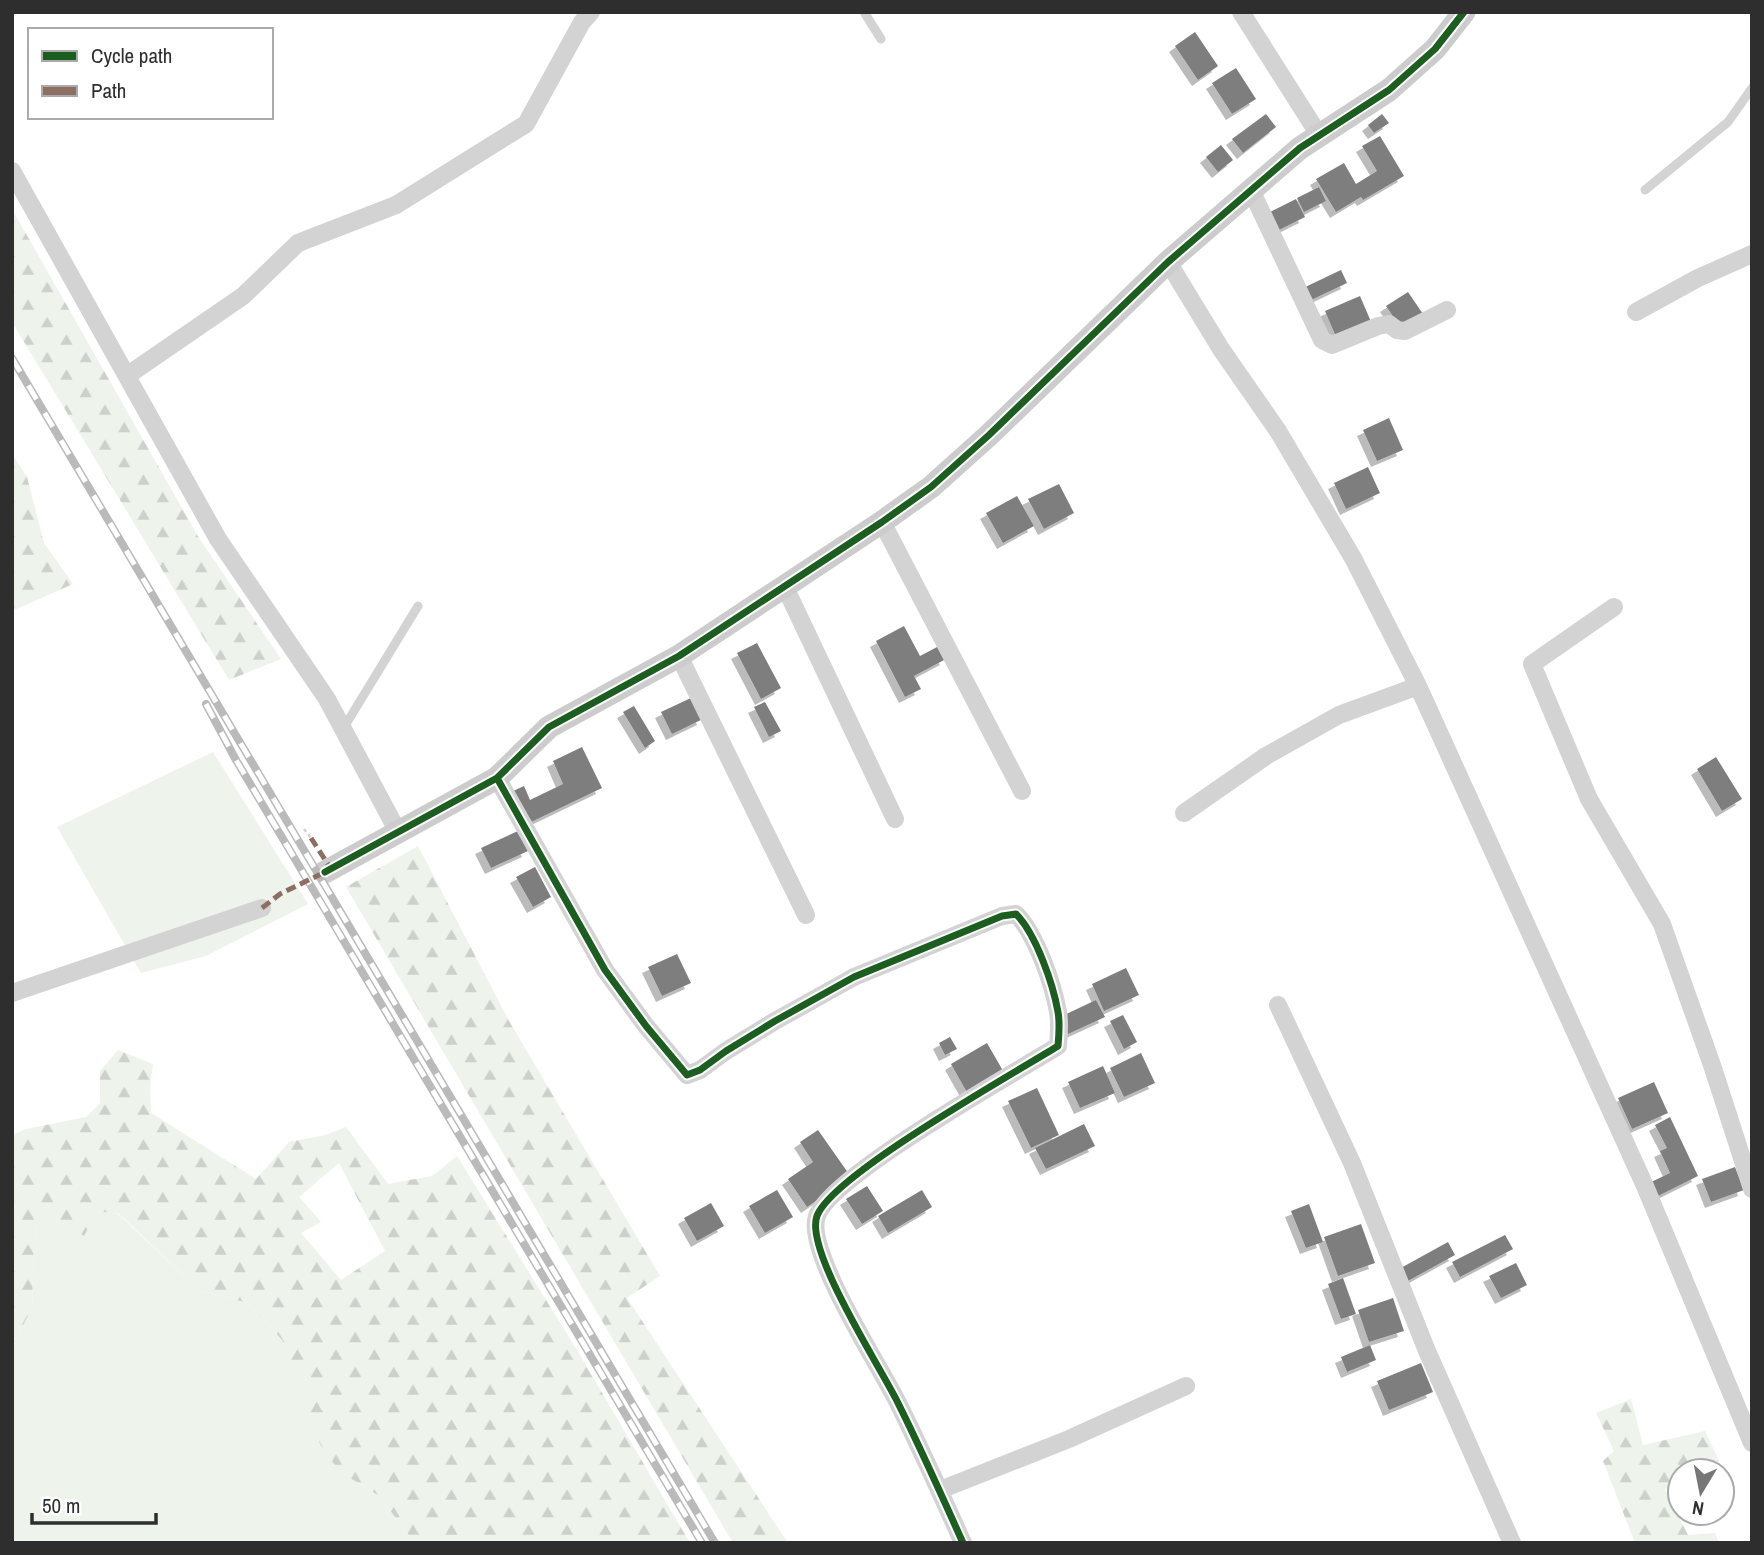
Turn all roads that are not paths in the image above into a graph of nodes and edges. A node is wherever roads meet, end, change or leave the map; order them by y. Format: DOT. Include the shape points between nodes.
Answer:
graph roads {
  1 [pos="591,12"];
  2 [pos="864,12"];
  3 [pos="1241,12"];
  4 [pos="1464,12"];
  5 [pos="881,39"];
  6 [pos="1752,88"];
  7 [pos="1319,135"];
  8 [pos="12,171"];
  9 [pos="1251,190"];
  10 [pos="1644,190"];
  11 [pos="1752,254"];
  12 [pos="1168,262"];
  13 [pos="1447,310"];
  14 [pos="1636,312"];
  15 [pos="128,375"];
  16 [pos="881,523"];
  17 [pos="785,587"];
  18 [pos="418,606"];
  19 [pos="1614,607"];
  20 [pos="679,656"];
  21 [pos="1418,686"];
  22 [pos="343,729"];
  23 [pos="497,778"];
  24 [pos="1022,791"];
  25 [pos="1184,813"];
  26 [pos="895,819"];
  27 [pos="398,832"];
  28 [pos="325,872"];
  29 [pos="262,908"];
  30 [pos="806,915"];
  31 [pos="12,993"];
  32 [pos="1279,1005"];
  33 [pos="1752,1189"];
  34 [pos="1186,1386"];
  35 [pos="1752,1443"];
  36 [pos="940,1490"];
  37 [pos="963,1543"];
  38 [pos="1512,1543"];
  1 -- 15 [label="street" via="526,124 396,205 298,243 243,296"];
  2 -- 5 [label="lane"];
  3 -- 7 [label="street"];
  4 -- 7 [label="street" via="1435,49 1389,90"];
  6 -- 10 [label="lane" via="1728,122"];
  7 -- 9 [label="street"];
  8 -- 15 [label="street"];
  9 -- 12 [label="street"];
  9 -- 13 [label="street" via="1322,340 1332,345 1389,324 1405,331"];
  11 -- 14 [label="street"];
  12 -- 16 [label="street" via="989,435 932,486"];
  12 -- 21 [label="street" via="1292,454 1353,558"];
  15 -- 22 [label="street" via="218,539"];
  16 -- 17 [label="street"];
  16 -- 24 [label="street"];
  17 -- 20 [label="street"];
  17 -- 26 [label="street"];
  18 -- 22 [label="lane"];
  19 -- 33 [label="street" via="1532,664 1589,799 1662,924"];
  20 -- 23 [label="street" via="549,727"];
  20 -- 30 [label="street"];
  21 -- 25 [label="street" via="1339,715 1266,756"];
  21 -- 35 [label="street" via="1645,1186"];
  22 -- 27 [label="street"];
  23 -- 27 [label="street"];
  23 -- 36 [label="street" via="605,970 687,1075 854,978 1002,915 1016,914 1025,922 1052,986 1058,1046 864,1170 822,1208 814,1230 832,1279"];
  27 -- 28 [label="street"];
  29 -- 31 [label="street"];
  32 -- 38 [label="street" via="1352,1163 1427,1351"];
  34 -- 36 [label="street"];
  36 -- 37 [label="street"];
}
